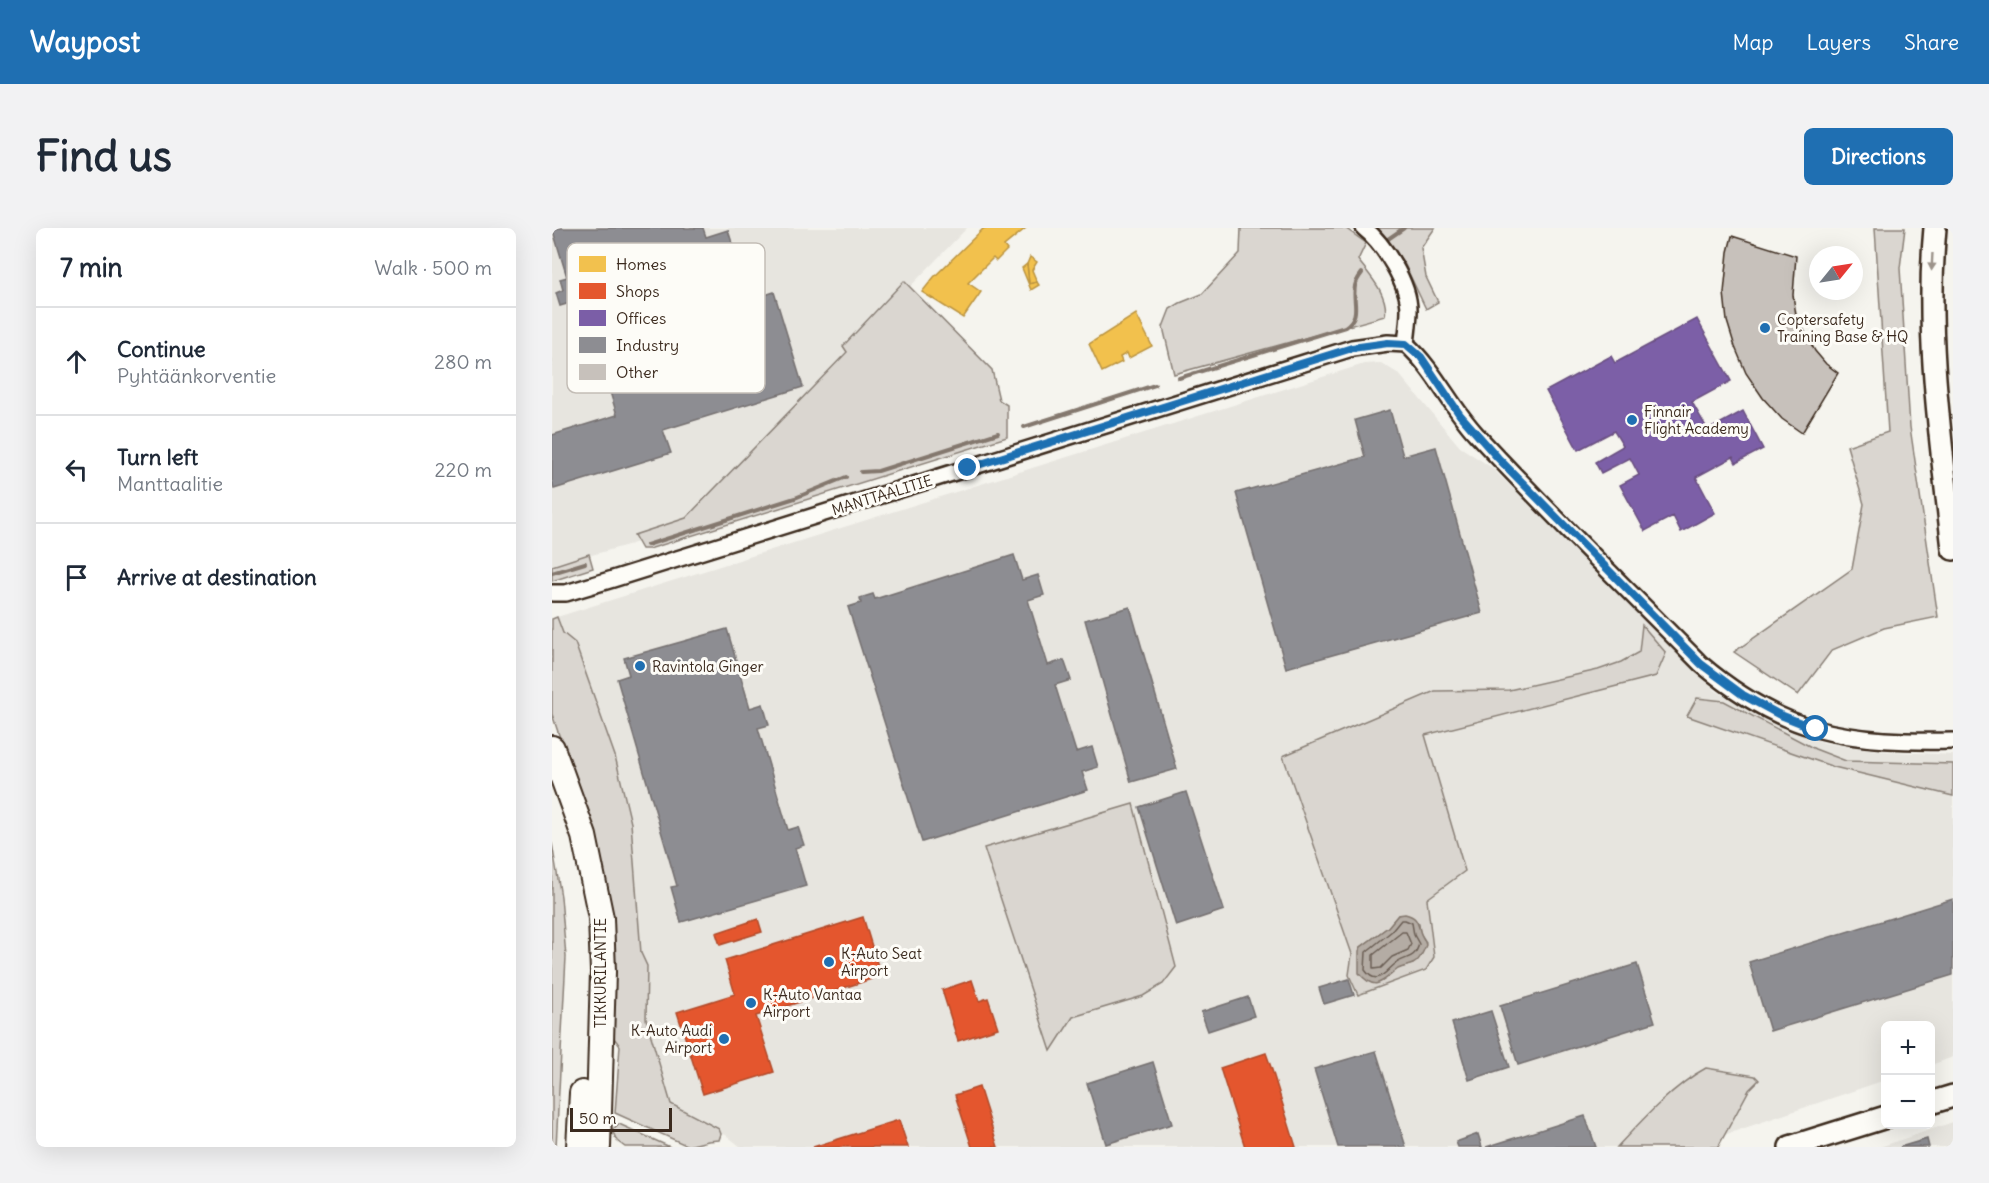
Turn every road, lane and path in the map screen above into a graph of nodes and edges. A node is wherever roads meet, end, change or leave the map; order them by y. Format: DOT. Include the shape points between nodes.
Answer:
graph roads {
  1 [pos="1364,228"];
  2 [pos="1935,228"];
  3 [pos="1406,344"];
  4 [pos="1953,537"];
  5 [pos="559,593"];
  6 [pos="552,604"];
  7 [pos="1953,741"];
  8 [pos="555,758"];
  9 [pos="1953,1096"];
  10 [pos="1935,1101"];
  11 [pos="1881,1119"];
  12 [pos="579,1147"];
  13 [pos="598,1147"];
  14 [pos="1790,1147"];
  1 -- 3 [label="street" via="1385,251 1403,285 1410,309"];
  2 -- 4 [label="main road, one-way" via="1930,297 1935,399"];
  3 -- 5 [label="street, MANTTAALITIE" via="1352,348"];
  3 -- 7 [label="street" via="1421,357 1460,415 1498,458 1716,677 1778,714 1816,729 1864,738"];
  5 -- 6 [label="street, MANTTAALITIE"];
  8 -- 12 [label="main road, TIKKURILANTIE" via="585,915 587,969"];
  8 -- 13 [label="main road, TIKKURILANTIE" via="584,836 601,918"];
  9 -- 10 [label="main road"];
  11 -- 14 [label="main road"];
}
